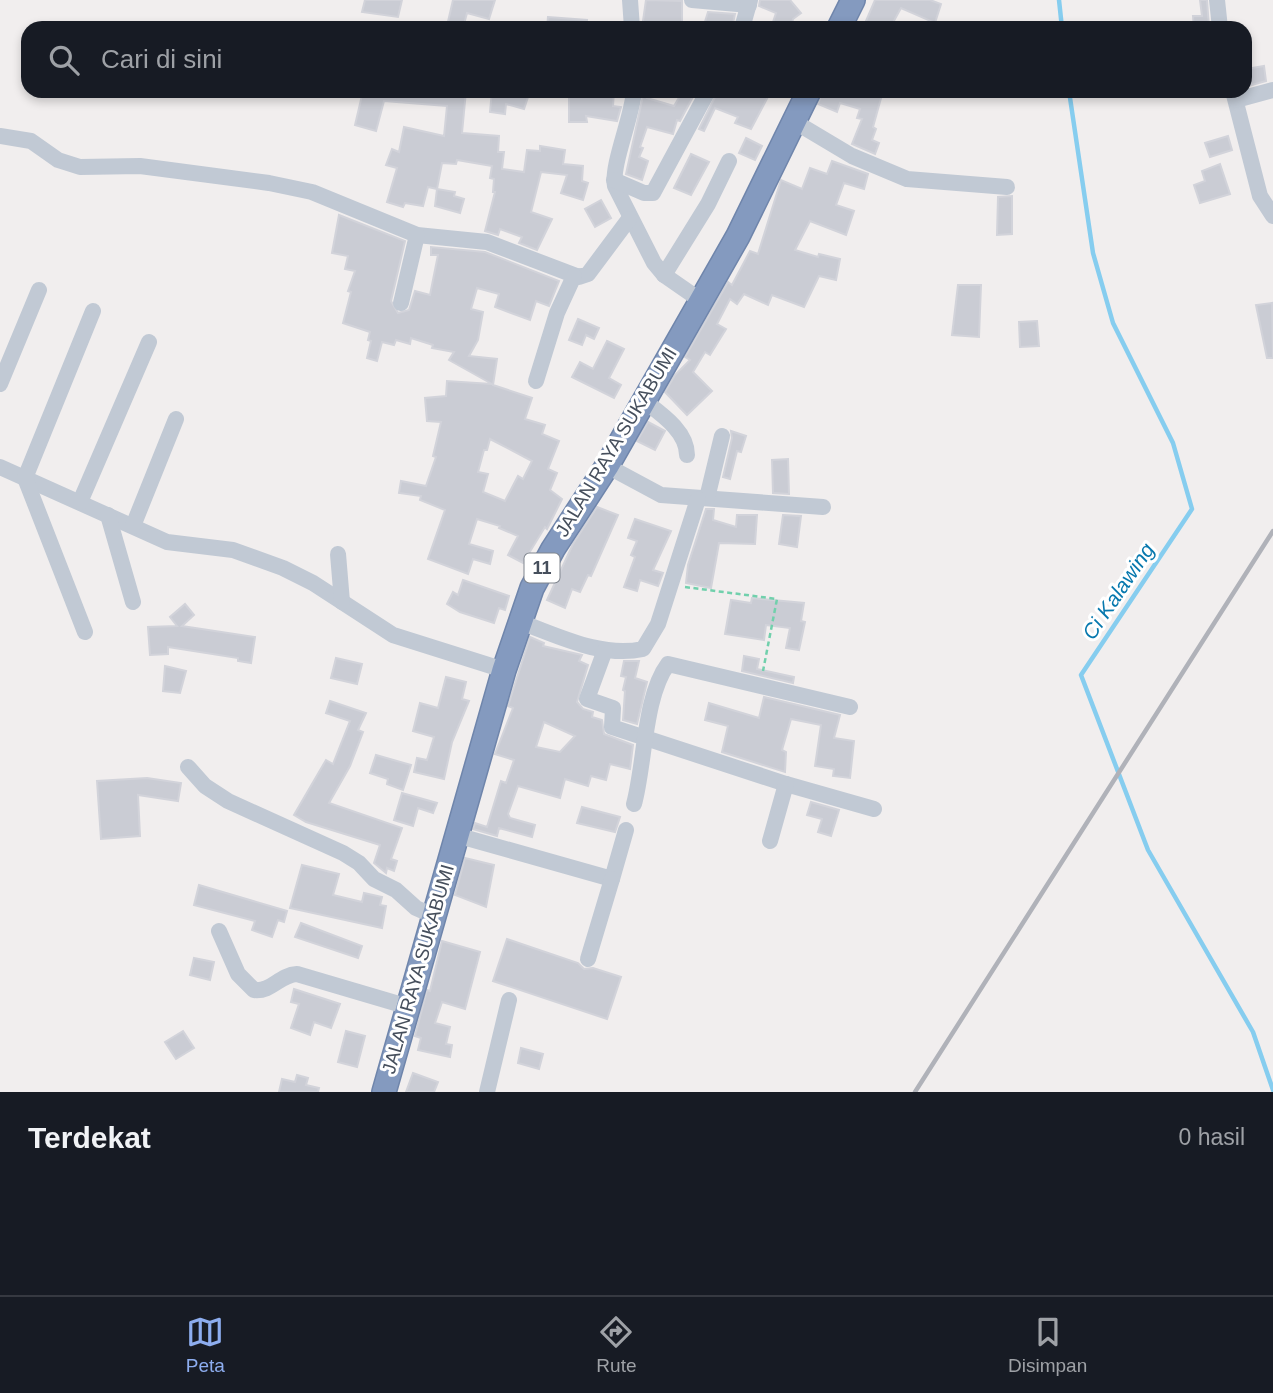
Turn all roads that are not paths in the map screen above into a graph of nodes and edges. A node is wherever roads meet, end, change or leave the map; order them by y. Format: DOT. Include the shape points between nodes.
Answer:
graph roads {
  1 [pos="630,0"];
  2 [pos="692,0"];
  3 [pos="853,0"];
  4 [pos="1217,0"];
  5 [pos="750,3"];
  6 [pos="632,21"];
  7 [pos="744,21"];
  8 [pos="842,21"];
  9 [pos="1219,21"];
  10 [pos="1273,90"];
  11 [pos="1252,93"];
  12 [pos="632,98"];
  13 [pos="704,98"];
  14 [pos="806,98"];
  15 [pos="1236,98"];
  16 [pos="794,122"];
  17 [pos="0,136"];
  18 [pos="729,161"];
  19 [pos="614,180"];
  20 [pos="1007,187"];
  21 [pos="1273,216"];
  22 [pos="629,219"];
  23 [pos="417,235"];
  24 [pos="664,275"];
  25 [pos="574,276"];
  26 [pos="39,289"];
  27 [pos="700,300"];
  28 [pos="401,303"];
  29 [pos="93,311"];
  30 [pos="149,342"];
  31 [pos="536,380"];
  32 [pos="0,384"];
  33 [pos="643,400"];
  34 [pos="176,419"];
  35 [pos="722,436"];
  36 [pos="687,456"];
  37 [pos="607,466"];
  38 [pos="0,467"];
  39 [pos="25,478"];
  40 [pos="703,499"];
  41 [pos="80,502"];
  42 [pos="823,507"];
  43 [pos="108,515"];
  44 [pos="133,526"];
  45 [pos="338,554"];
  46 [pos="133,602"];
  47 [pos="342,602"];
  48 [pos="520,622"];
  49 [pos="85,632"];
  50 [pos="605,650"];
  51 [pos="504,670"];
  52 [pos="850,707"];
  53 [pos="643,737"];
  54 [pos="188,767"];
  55 [pos="786,784"];
  56 [pos="634,804"];
  57 [pos="874,809"];
  58 [pos="626,830"];
  59 [pos="456,835"];
  60 [pos="770,841"];
  61 [pos="612,879"];
  62 [pos="434,916"];
  63 [pos="219,931"];
  64 [pos="588,959"];
  65 [pos="509,1000"];
  66 [pos="409,1007"];
  67 [pos="384,1092"];
  68 [pos="486,1092"];
  1 -- 6 [label="street"];
  2 -- 5 [label="street"];
  3 -- 8 [label="highway"];
  4 -- 9 [label="street"];
  5 -- 7 [label="street"];
  10 -- 11 [label="street"];
  12 -- 19 [label="street"];
  13 -- 19 [label="street" via="653,193"];
  14 -- 16 [label="highway, JALAN RAYA SUKABUMI / 11"];
  15 -- 21 [label="street" via="1260,196"];
  16 -- 20 [label="street" via="852,156 907,179"];
  16 -- 27 [label="highway, JALAN RAYA SUKABUMI / 11" via="745,224"];
  17 -- 23 [label="street" via="31,141 58,160 80,167 140,166 312,192"];
  18 -- 24 [label="street"];
  19 -- 22 [label="street"];
  22 -- 24 [label="street"];
  22 -- 25 [label="street" via="588,274"];
  23 -- 25 [label="street" via="487,242"];
  23 -- 28 [label="street"];
  24 -- 27 [label="street"];
  25 -- 31 [label="street"];
  26 -- 32 [label="street"];
  27 -- 33 [label="highway, JALAN RAYA SUKABUMI / 11"];
  29 -- 39 [label="street"];
  30 -- 41 [label="street"];
  33 -- 36 [label="street" via="676,429"];
  33 -- 37 [label="highway, JALAN RAYA SUKABUMI / 11"];
  34 -- 44 [label="street"];
  35 -- 40 [label="street"];
  37 -- 40 [label="street" via="652,492"];
  37 -- 48 [label="highway, JALAN RAYA SUKABUMI / 11" via="542,568"];
  38 -- 39 [label="street"];
  39 -- 41 [label="street"];
  39 -- 49 [label="street"];
  40 -- 42 [label="street"];
  40 -- 50 [label="street" via="658,624 643,649"];
  41 -- 43 [label="street"];
  43 -- 44 [label="street"];
  43 -- 46 [label="street"];
  44 -- 47 [label="street" via="167,542 233,551 283,568"];
  45 -- 47 [label="street"];
  47 -- 51 [label="street" via="393,635"];
  48 -- 50 [label="street"];
  48 -- 51 [label="highway, JALAN RAYA SUKABUMI / 11"];
  50 -- 53 [label="street" via="587,699 614,708 612,727"];
  51 -- 59 [label="highway, JALAN RAYA SUKABUMI / 11"];
  52 -- 53 [label="street" via="668,664"];
  53 -- 55 [label="street"];
  53 -- 56 [label="street" via="643,769"];
  54 -- 62 [label="street" via="219,795 343,853 374,879"];
  55 -- 57 [label="street"];
  55 -- 60 [label="street"];
  58 -- 61 [label="street"];
  59 -- 61 [label="street"];
  59 -- 62 [label="highway, JALAN RAYA SUKABUMI / 11"];
  61 -- 64 [label="street"];
  62 -- 66 [label="highway, JALAN RAYA SUKABUMI / 11"];
  63 -- 66 [label="street" via="237,974 254,990 267,989 288,974 297,974"];
  65 -- 68 [label="street"];
  66 -- 67 [label="highway, JALAN RAYA SUKABUMI / 11"];
}
